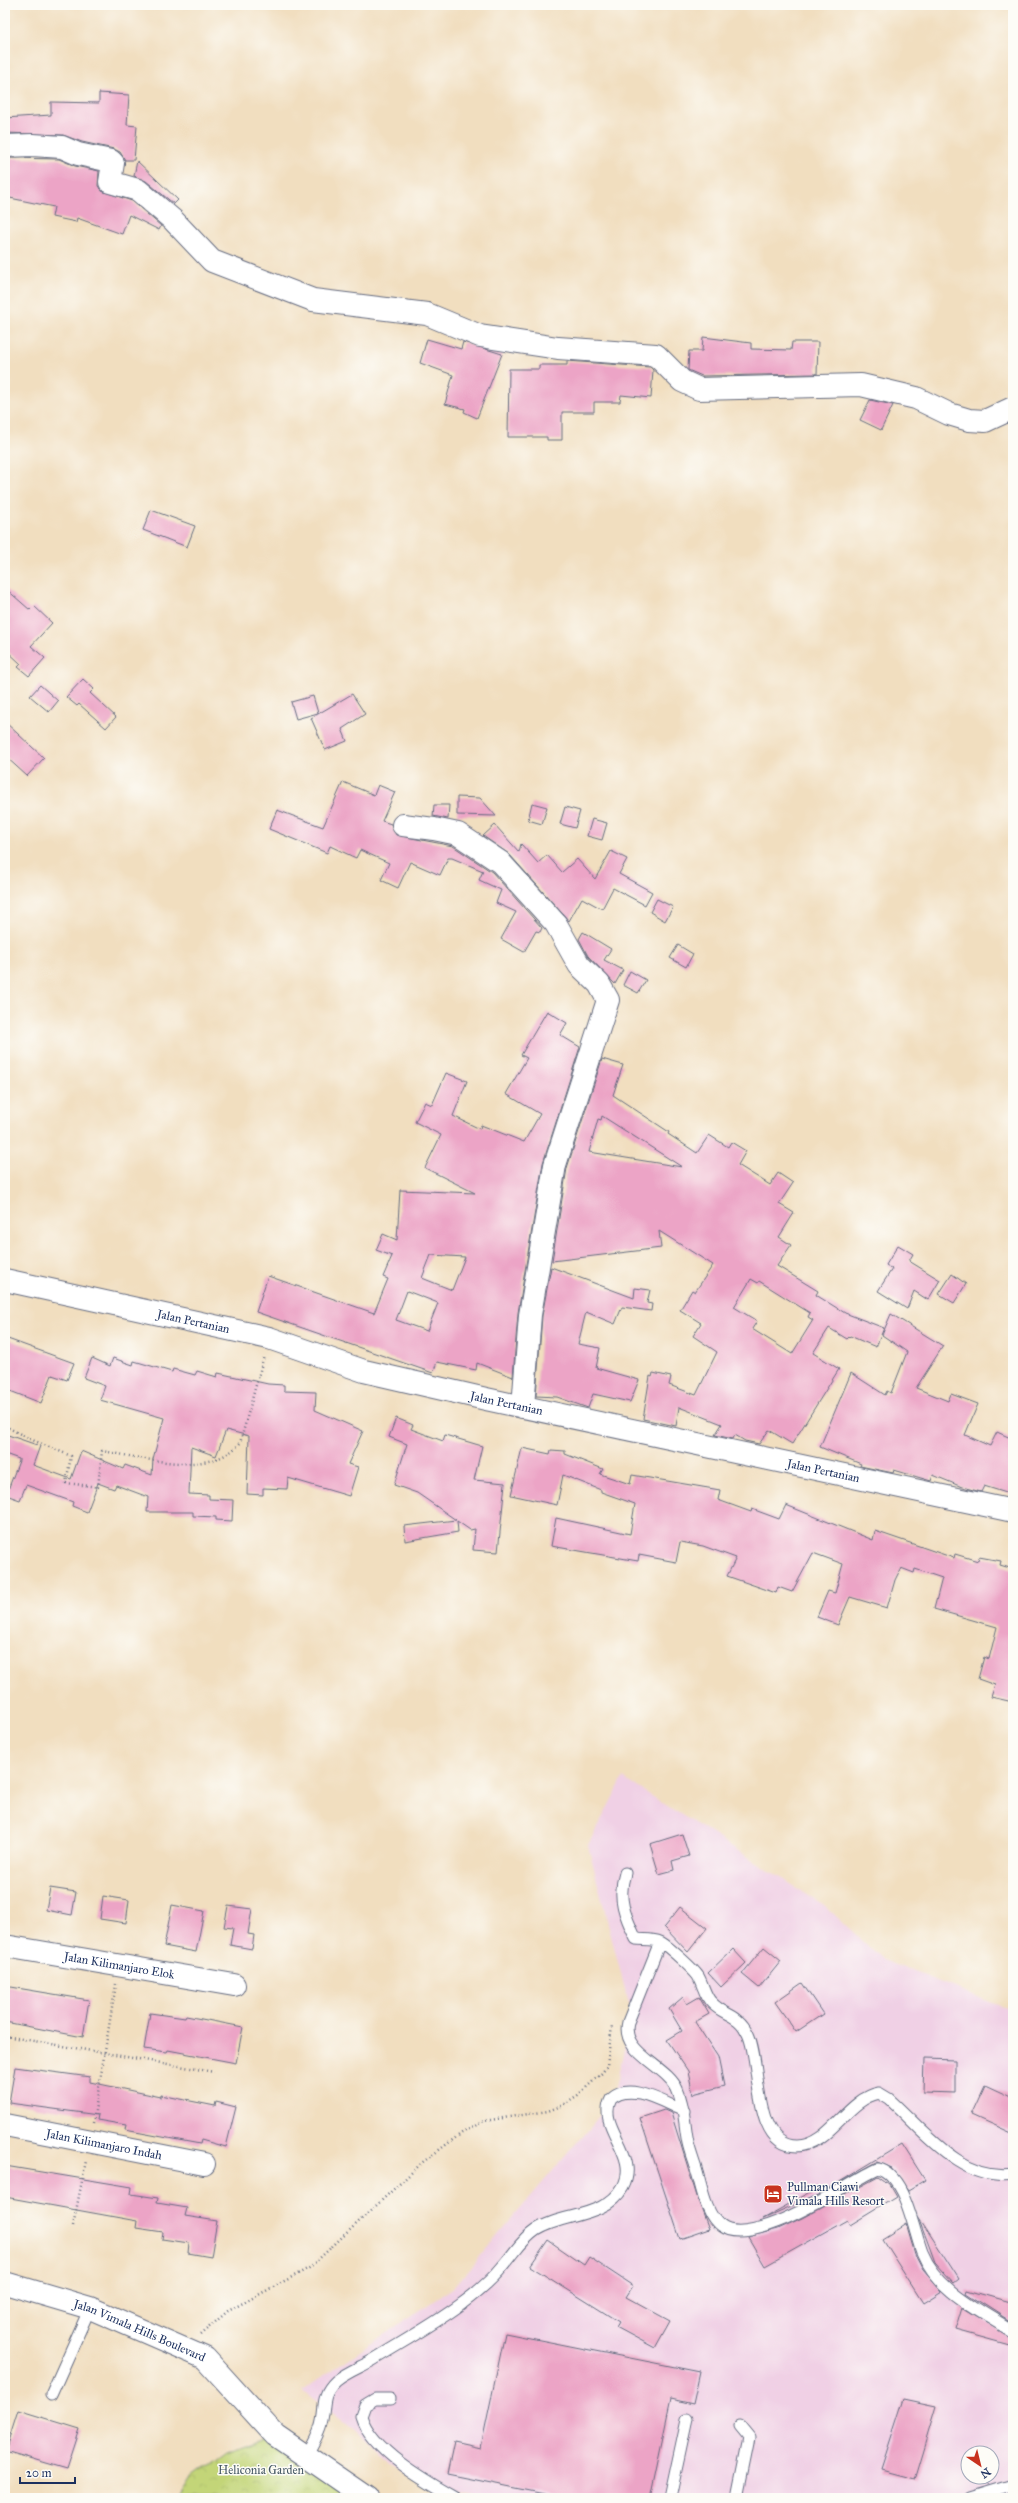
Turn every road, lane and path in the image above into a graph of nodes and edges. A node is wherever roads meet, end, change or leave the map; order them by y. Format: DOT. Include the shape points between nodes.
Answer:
graph roads {
  1 [pos="5,146"];
  2 [pos="1013,408"];
  3 [pos="403,826"];
  4 [pos="5,1280"];
  5 [pos="269,1338"];
  6 [pos="523,1407"];
  7 [pos="5,1426"];
  8 [pos="1013,1511"];
  9 [pos="624,1873"];
  10 [pos="660,1942"];
  11 [pos="5,1946"];
  12 [pos="119,1967"];
  13 [pos="234,1985"];
  14 [pos="614,2020"];
  15 [pos="5,2036"];
  16 [pos="104,2054"];
  17 [pos="214,2072"];
  18 [pos="684,2111"];
  19 [pos="5,2125"];
  20 [pos="90,2141"];
  21 [pos="204,2164"];
  22 [pos="1013,2174"];
  23 [pos="73,2226"];
  24 [pos="5,2283"];
  25 [pos="90,2308"];
  26 [pos="1013,2331"];
  27 [pos="198,2354"];
  28 [pos="51,2395"];
  29 [pos="390,2399"];
  30 [pos="687,2419"];
  31 [pos="740,2426"];
  32 [pos="306,2456"];
  33 [pos="1013,2484"];
  34 [pos="367,2498"];
  35 [pos="456,2498"];
  36 [pos="671,2498"];
  37 [pos="737,2498"];
  38 [pos="970,2498"];
  1 -- 2 [label="street" via="33,144 62,148 111,161 113,163 110,182 138,190 173,220 212,261 313,300 427,314 480,336 558,348 656,355 682,381 699,388 861,385 916,398 969,420 985,421"];
  3 -- 6 [label="street" via="434,828 458,834 500,862 556,924 579,965 599,984 608,1000 555,1165 530,1315"];
  4 -- 5 [label="street, Jalan Pertanian"];
  5 -- 6 [label="street, Jalan Pertanian" via="364,1371"];
  5 -- 7 [label="path" via="240,1443 234,1451 219,1459 198,1464 102,1451 98,1486 66,1483 71,1456"];
  6 -- 8 [label="street, Jalan Pertanian"];
  9 -- 10 [label="lane" via="620,1897 636,1939"];
  10 -- 18 [label="lane" via="640,1989 627,2032 634,2048 672,2081"];
  10 -- 22 [label="lane" via="697,1975 712,2003 740,2021 748,2034 766,2122 774,2138 781,2143 802,2146 814,2141 867,2095 879,2093 889,2098 955,2160 985,2174"];
  11 -- 12 [label="street, Jalan Kilimanjaro Elok"];
  12 -- 13 [label="street, Jalan Kilimanjaro Elok"];
  12 -- 16 [label="path"];
  14 -- 27 [label="path" via="610,2030 606,2066 578,2095 548,2111 484,2121 444,2145 385,2196 309,2268 228,2312 201,2333"];
  15 -- 16 [label="path"];
  16 -- 17 [label="path"];
  16 -- 20 [label="path"];
  18 -- 26 [label="lane" via="688,2142 696,2171 708,2207 720,2226 732,2232 746,2231 808,2208 878,2169 886,2170 893,2176 904,2195 922,2252 939,2278 969,2303"];
  18 -- 32 [label="lane" via="643,2094 627,2092 611,2099 606,2112 623,2151 628,2170 623,2186 616,2196 606,2204 535,2231 517,2248 500,2271 462,2304 336,2381 327,2391 322,2407 321,2426"];
  19 -- 20 [label="street, Jalan Kilimanjaro Indah"];
  20 -- 21 [label="street, Jalan Kilimanjaro Indah"];
  20 -- 23 [label="path"];
  24 -- 25 [label="street, Jalan Vimala Hills Boulevard"];
  25 -- 27 [label="street, Jalan Vimala Hills Boulevard"];
  25 -- 28 [label="lane"];
  27 -- 32 [label="street, Jalan Vimala Hills Boulevard" via="275,2435"];
  29 -- 35 [label="lane" via="375,2399 364,2405 361,2416 366,2426 390,2455"];
  30 -- 36 [label="lane"];
  31 -- 37 [label="lane" via="749,2437"];
  32 -- 34 [label="street, Jalan Vimala Hills Boulevard"];
  33 -- 38 [label="lane"];
}
